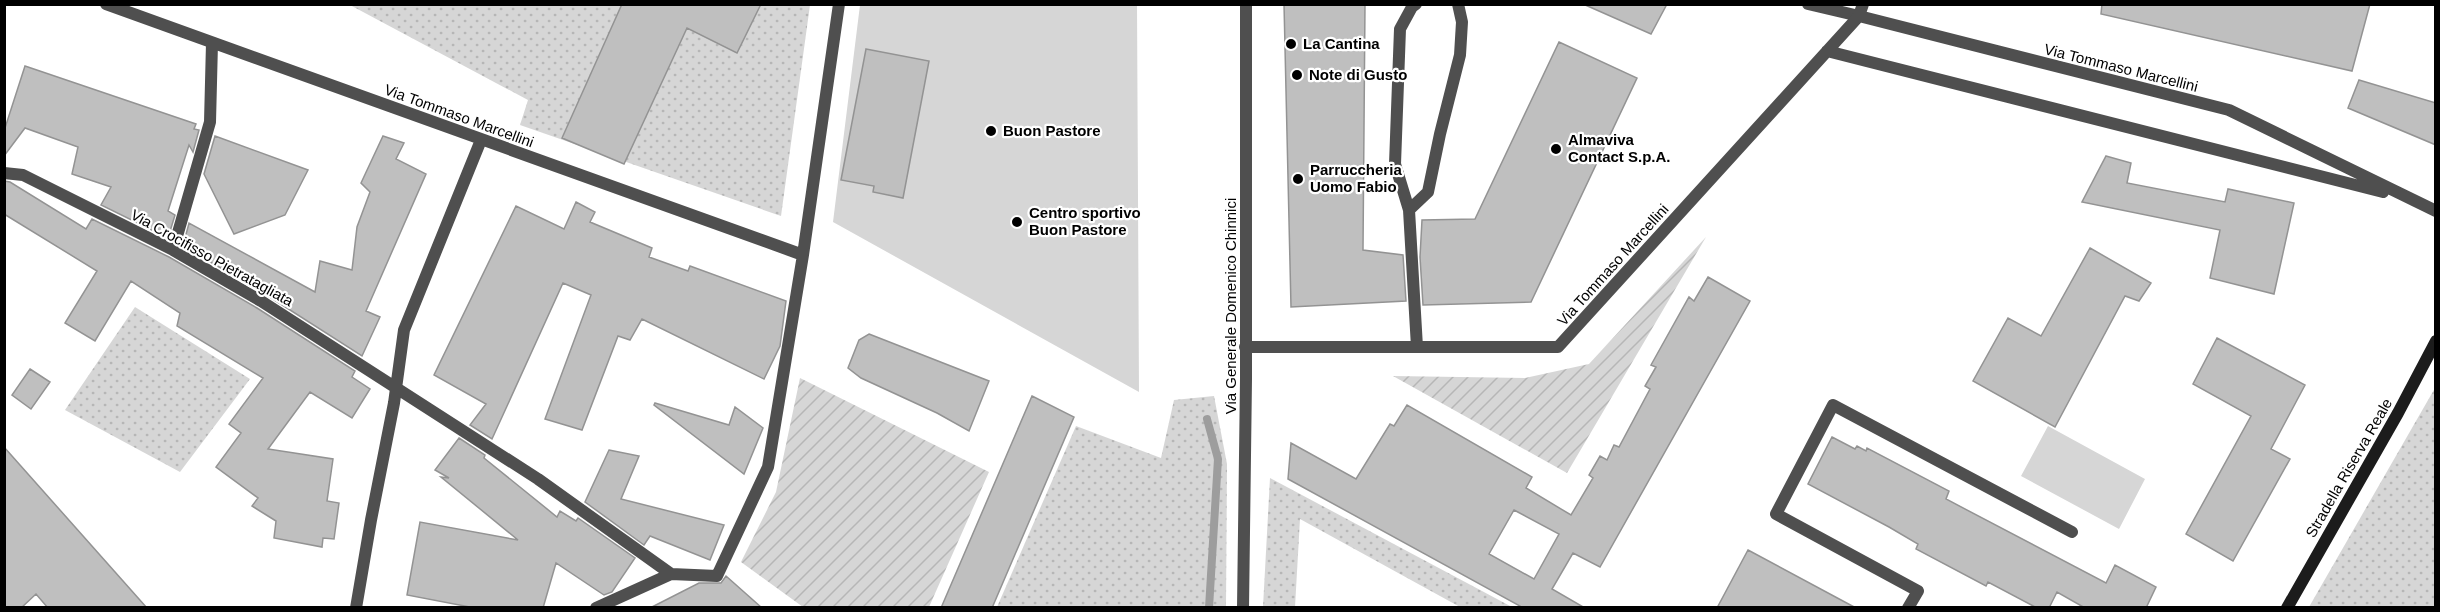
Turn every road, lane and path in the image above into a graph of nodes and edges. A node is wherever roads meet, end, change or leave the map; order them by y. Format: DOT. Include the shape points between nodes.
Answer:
graph roads {
  1 [pos="106,4"];
  2 [pos="839,4"];
  3 [pos="1246,4"];
  4 [pos="1416,4"];
  5 [pos="1458,4"];
  6 [pos="1808,4"];
  7 [pos="1861,10"];
  8 [pos="212,42"];
  9 [pos="1827,51"];
  10 [pos="481,140"];
  11 [pos="4,173"];
  12 [pos="2408,198"];
  13 [pos="1409,210"];
  14 [pos="2436,211"];
  15 [pos="173,250"];
  16 [pos="803,255"];
  17 [pos="2436,341"];
  18 [pos="1245,347"];
  19 [pos="1417,347"];
  20 [pos="396,387"];
  21 [pos="2072,532"];
  22 [pos="670,574"];
  23 [pos="1910,607"];
  24 [pos="356,608"];
  25 [pos="596,608"];
  26 [pos="1243,608"];
  27 [pos="2287,608"];
  1 -- 8 [label="street, Via Tommaso Marcellini"];
  2 -- 16 [label="street"];
  3 -- 18 [label="street, Via Generale Domenico Chinnici"];
  4 -- 13 [label="street" via="1401,29 1395,164"];
  5 -- 13 [label="street" via="1462,22 1460,55 1428,192"];
  6 -- 7 [label="street"];
  7 -- 9 [label="street, Via Tommaso Marcellini"];
  7 -- 12 [label="street, Via Tommaso Marcellini" via="2229,110"];
  8 -- 10 [label="street, Via Tommaso Marcellini"];
  8 -- 15 [label="street" via="210,122"];
  9 -- 12 [label="street, Via Tommaso Marcellini"];
  9 -- 19 [label="street, Via Tommaso Marcellini" via="1558,347"];
  10 -- 16 [label="street, Via Tommaso Marcellini"];
  10 -- 20 [label="street" via="404,330"];
  11 -- 15 [label="street, Via Crocifisso Pietratagliata" via="23,175"];
  12 -- 14 [label="street, Via Tommaso Marcellini"];
  13 -- 19 [label="street"];
  15 -- 20 [label="street, Via Crocifisso Pietratagliata"];
  16 -- 22 [label="street" via="768,468 717,576"];
  17 -- 27 [label="street, Stradella Riserva Reale"];
  18 -- 19 [label="street, Via Tommaso Marcellini"];
  18 -- 26 [label="street, Via Generale Domenico Chinnici"];
  20 -- 22 [label="street, Via Crocifisso Pietratagliata" via="538,479"];
  20 -- 24 [label="street"];
  21 -- 23 [label="street" via="1833,405 1776,514 1918,591"];
  22 -- 25 [label="street"];
}
